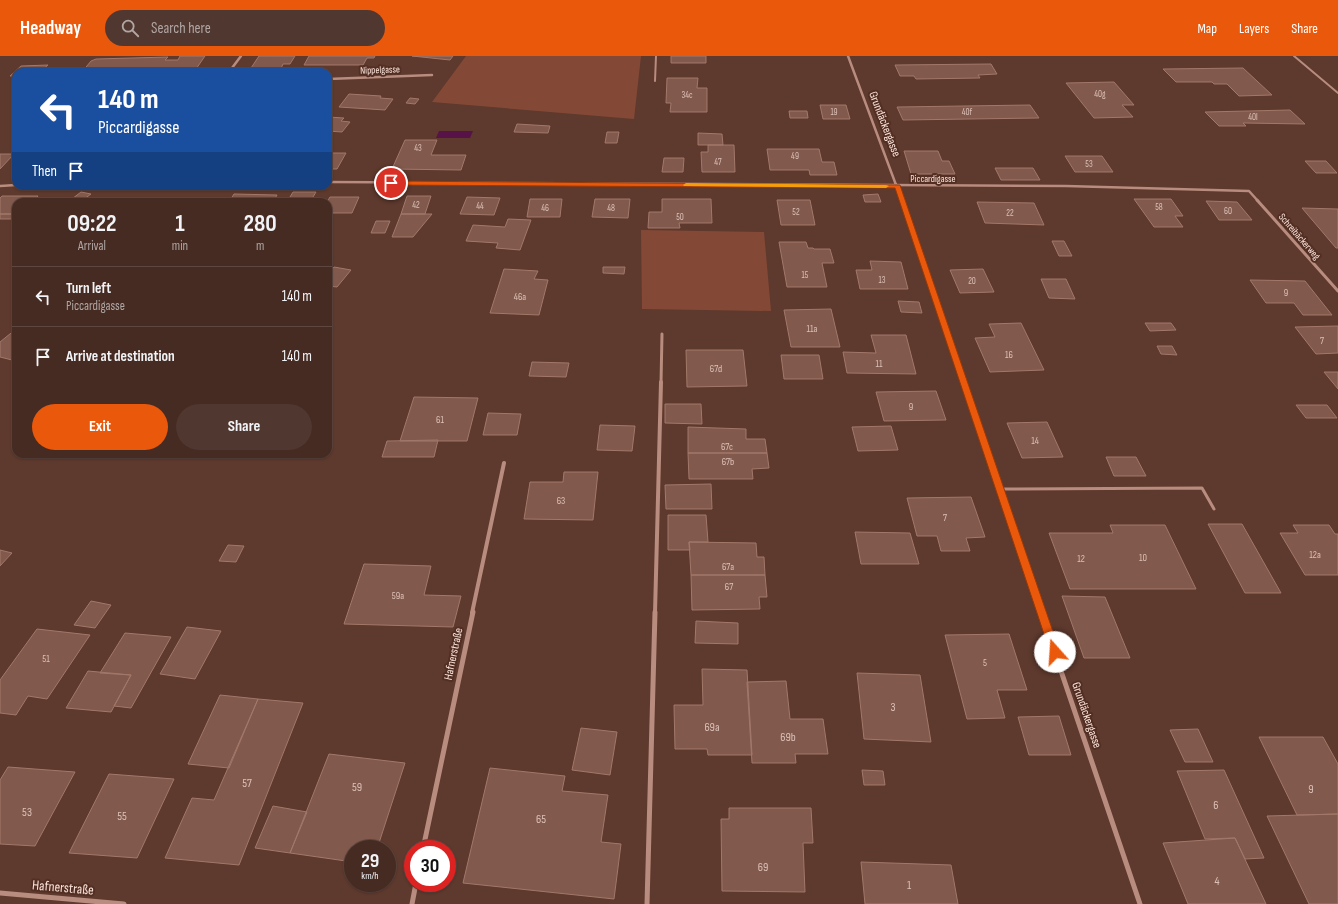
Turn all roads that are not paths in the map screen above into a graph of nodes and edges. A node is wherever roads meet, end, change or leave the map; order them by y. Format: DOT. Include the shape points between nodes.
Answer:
graph roads {
  1 [pos="241,56"];
  2 [pos="656,56"];
  3 [pos="848,56"];
  4 [pos="1294,56"];
  5 [pos="232,68"];
  6 [pos="432,75"];
  7 [pos="332,79"];
  8 [pos="655,81"];
  9 [pos="1338,93"];
  10 [pos="332,182"];
  11 [pos="12,185"];
  12 [pos="0,186"];
  13 [pos="898,186"];
  14 [pos="1249,191"];
  15 [pos="1338,291"];
  16 [pos="662,334"];
  17 [pos="504,463"];
  18 [pos="1000,489"];
  19 [pos="1214,509"];
  20 [pos="425,840"];
  21 [pos="414,892"];
  22 [pos="0,893"];
  23 [pos="124,904"];
  24 [pos="412,904"];
  25 [pos="647,904"];
  26 [pos="1140,904"];
  1 -- 5 [label="street"];
  2 -- 8 [label="lane"];
  3 -- 13 [label="street, Grundäckergasse"];
  4 -- 9 [label="lane"];
  6 -- 7 [label="street, Nippelgasse"];
  10 -- 13 [label="street, Piccardigasse"];
  11 -- 12 [label="street"];
  13 -- 14 [label="street, Piccardigasse" via="1066,186"];
  13 -- 18 [label="street, Grundäckergasse"];
  14 -- 15 [label="street, Schreibäckerweg"];
  16 -- 25 [label="street"];
  17 -- 20 [label="street, Hafnerstraße"];
  18 -- 19 [label="lane" via="1202,488"];
  18 -- 26 [label="street, Grundäckergasse"];
  21 -- 24 [label="street"];
  22 -- 23 [label="street, Hafnerstraße"];
}
